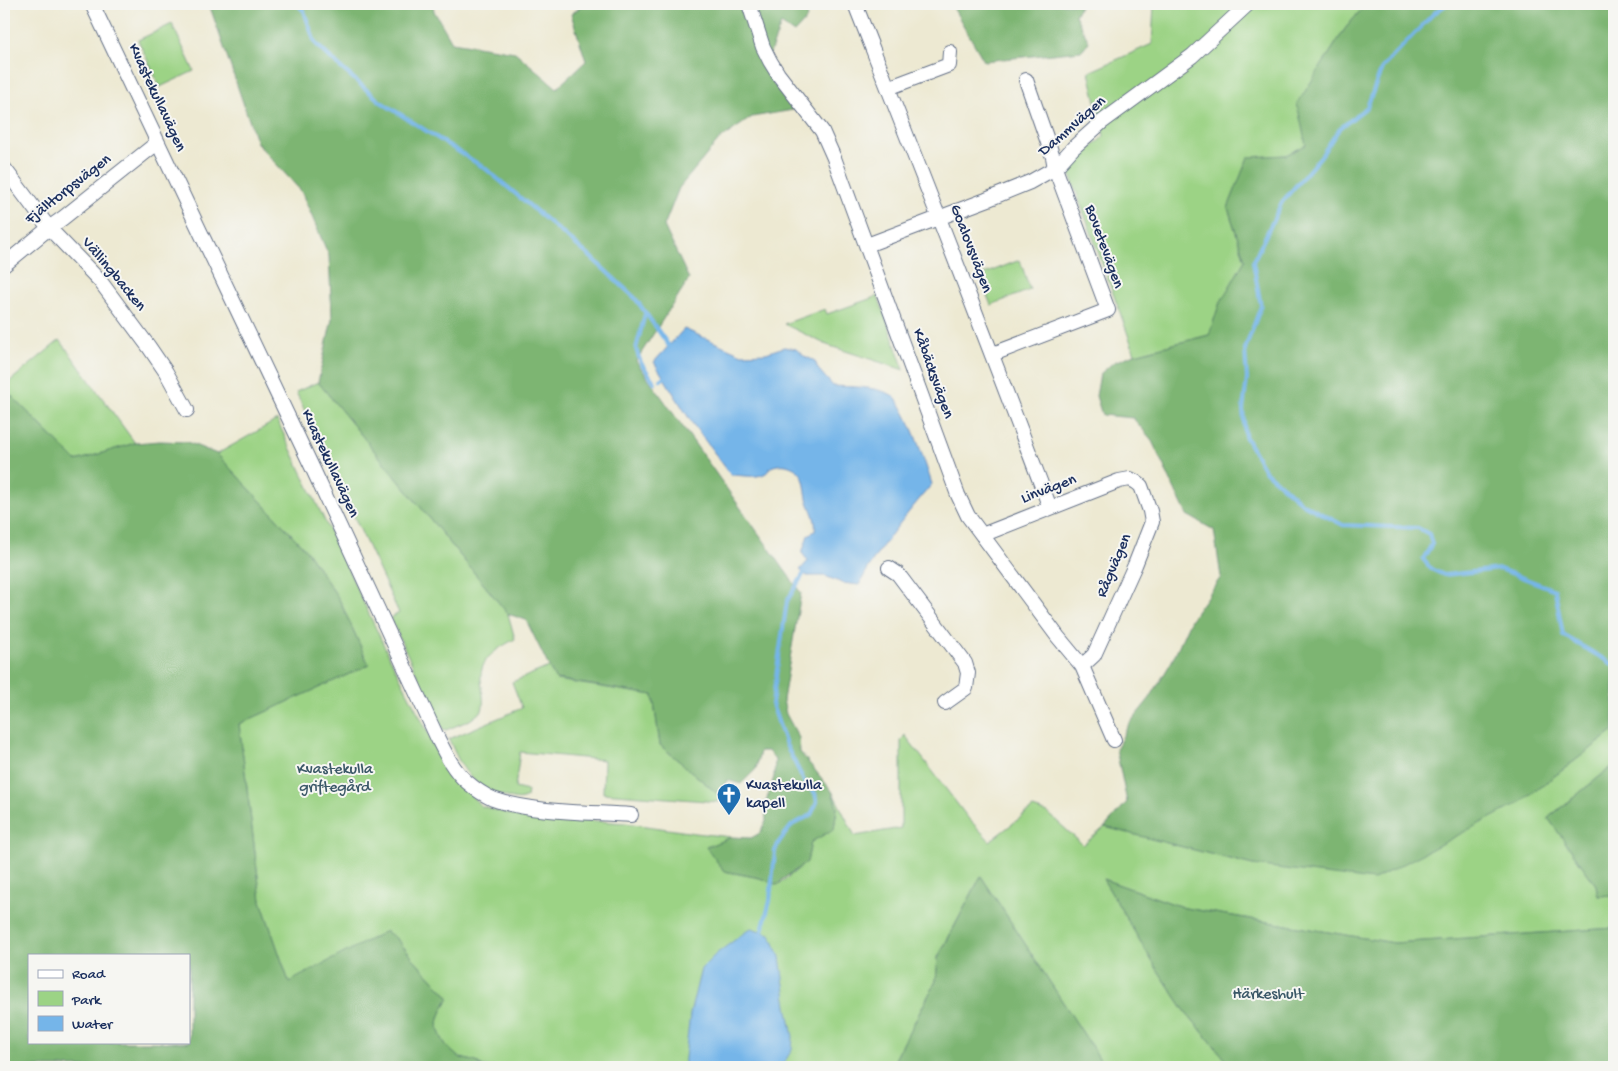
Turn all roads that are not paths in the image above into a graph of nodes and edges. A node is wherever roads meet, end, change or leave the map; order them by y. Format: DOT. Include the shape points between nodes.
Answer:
graph roads {
  1 [pos="92,4"];
  2 [pos="749,4"];
  3 [pos="855,4"];
  4 [pos="1248,4"];
  5 [pos="950,52"];
  6 [pos="1026,80"];
  7 [pos="888,88"];
  8 [pos="157,143"];
  9 [pos="4,168"];
  10 [pos="1055,168"];
  11 [pos="939,219"];
  12 [pos="49,228"];
  13 [pos="867,245"];
  14 [pos="4,265"];
  15 [pos="993,354"];
  16 [pos="186,410"];
  17 [pos="1130,479"];
  18 [pos="1050,508"];
  19 [pos="982,535"];
  20 [pos="889,568"];
  21 [pos="1082,666"];
  22 [pos="945,703"];
  23 [pos="1114,740"];
  24 [pos="631,815"];
  1 -- 8 [label="street, Kvastekullavägen"];
  2 -- 13 [label="street, Kåbäcksvägen" via="770,61 822,132"];
  3 -- 7 [label="street, Goalovsvägen"];
  4 -- 10 [label="street, Dammvägen" via="1192,56 1102,122"];
  5 -- 7 [label="street" via="949,65"];
  6 -- 10 [label="street, Bovetevägen"];
  7 -- 11 [label="street, Goalovsvägen"];
  8 -- 12 [label="street, Fjälltorpsvägen"];
  8 -- 24 [label="street, Kvastekullavägen" via="455,770 477,790 503,802 533,808"];
  9 -- 12 [label="street, Vällingbacken"];
  10 -- 11 [label="street, Dammvägen" via="1030,182"];
  10 -- 15 [label="street, Bovetevägen" via="1108,310"];
  11 -- 13 [label="street, Dammvägen"];
  11 -- 15 [label="street, Goalovsvägen"];
  12 -- 14 [label="street, Fjälltorpsvägen"];
  12 -- 16 [label="street, Vällingbacken" via="100,281 166,372"];
  13 -- 19 [label="street, Kåbäcksvägen" via="958,495"];
  15 -- 18 [label="street, Goalovsvägen"];
  17 -- 18 [label="street, Linvägen"];
  17 -- 21 [label="street, Rågvägen" via="1140,486 1152,522 1094,655"];
  18 -- 19 [label="street, Linvägen"];
  19 -- 21 [label="street, Kåbäcksvägen"];
  20 -- 22 [label="street" via="898,574 965,663 968,672 966,688"];
  21 -- 23 [label="street, Kåbäcksvägen"];
}
